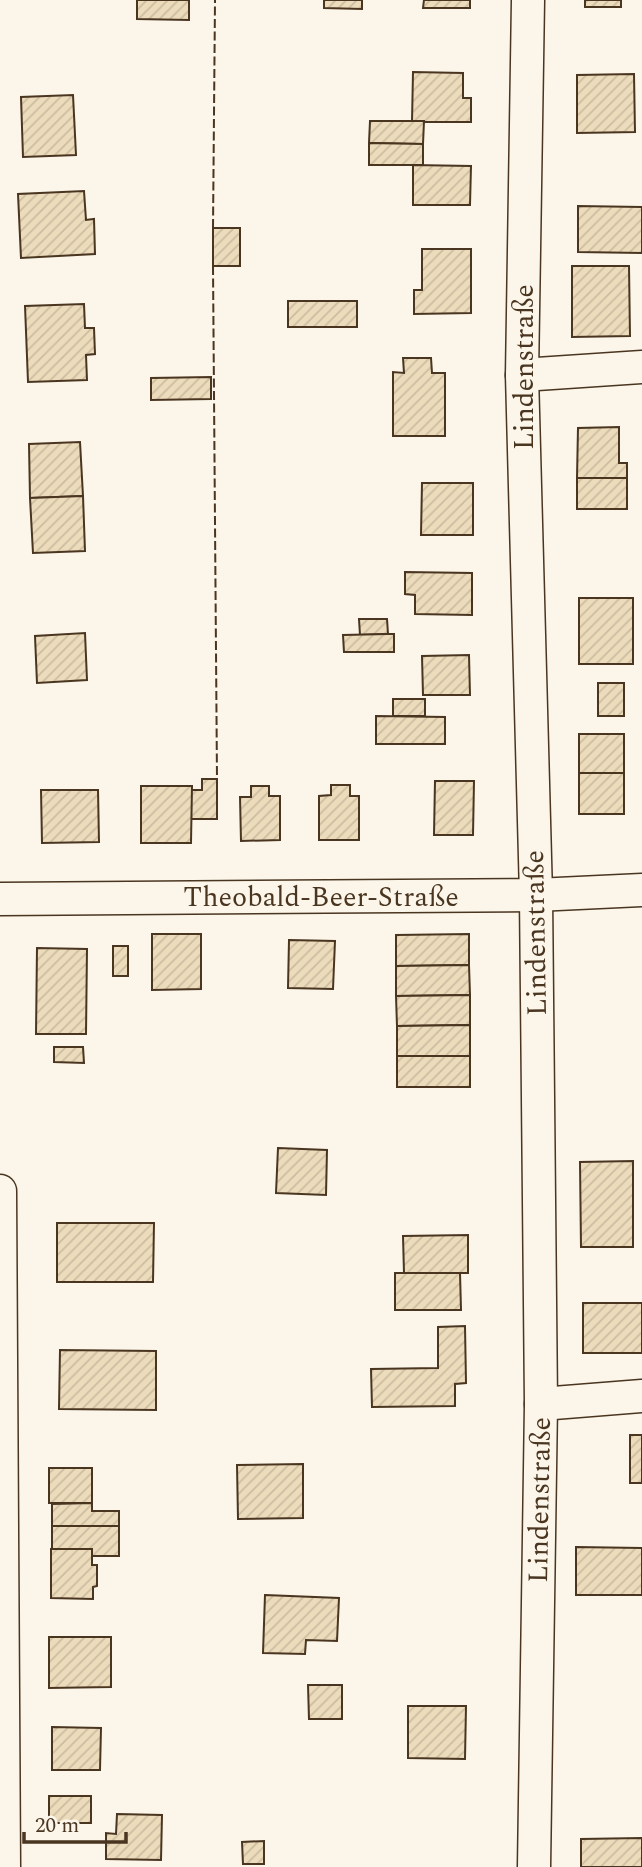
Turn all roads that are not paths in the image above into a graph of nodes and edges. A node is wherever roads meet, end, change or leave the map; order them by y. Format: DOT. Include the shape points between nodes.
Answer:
graph roads {
  1 [pos="528,0"];
  2 [pos="642,367"];
  3 [pos="522,375"];
  4 [pos="642,890"];
  5 [pos="536,895"];
  6 [pos="0,899"];
  7 [pos="0,1191"];
  8 [pos="642,1396"];
  9 [pos="541,1404"];
  10 [pos="4,1867"];
  11 [pos="534,1867"];
  1 -- 3 [label="street, Lindenstraße"];
  2 -- 3 [label="street"];
  3 -- 5 [label="street, Lindenstraße"];
  4 -- 5 [label="street, Theobald-Beer-Straße"];
  5 -- 6 [label="street, Theobald-Beer-Straße"];
  5 -- 9 [label="street, Lindenstraße"];
  7 -- 10 [label="street"];
  8 -- 9 [label="street"];
  9 -- 11 [label="street, Lindenstraße"];
}
